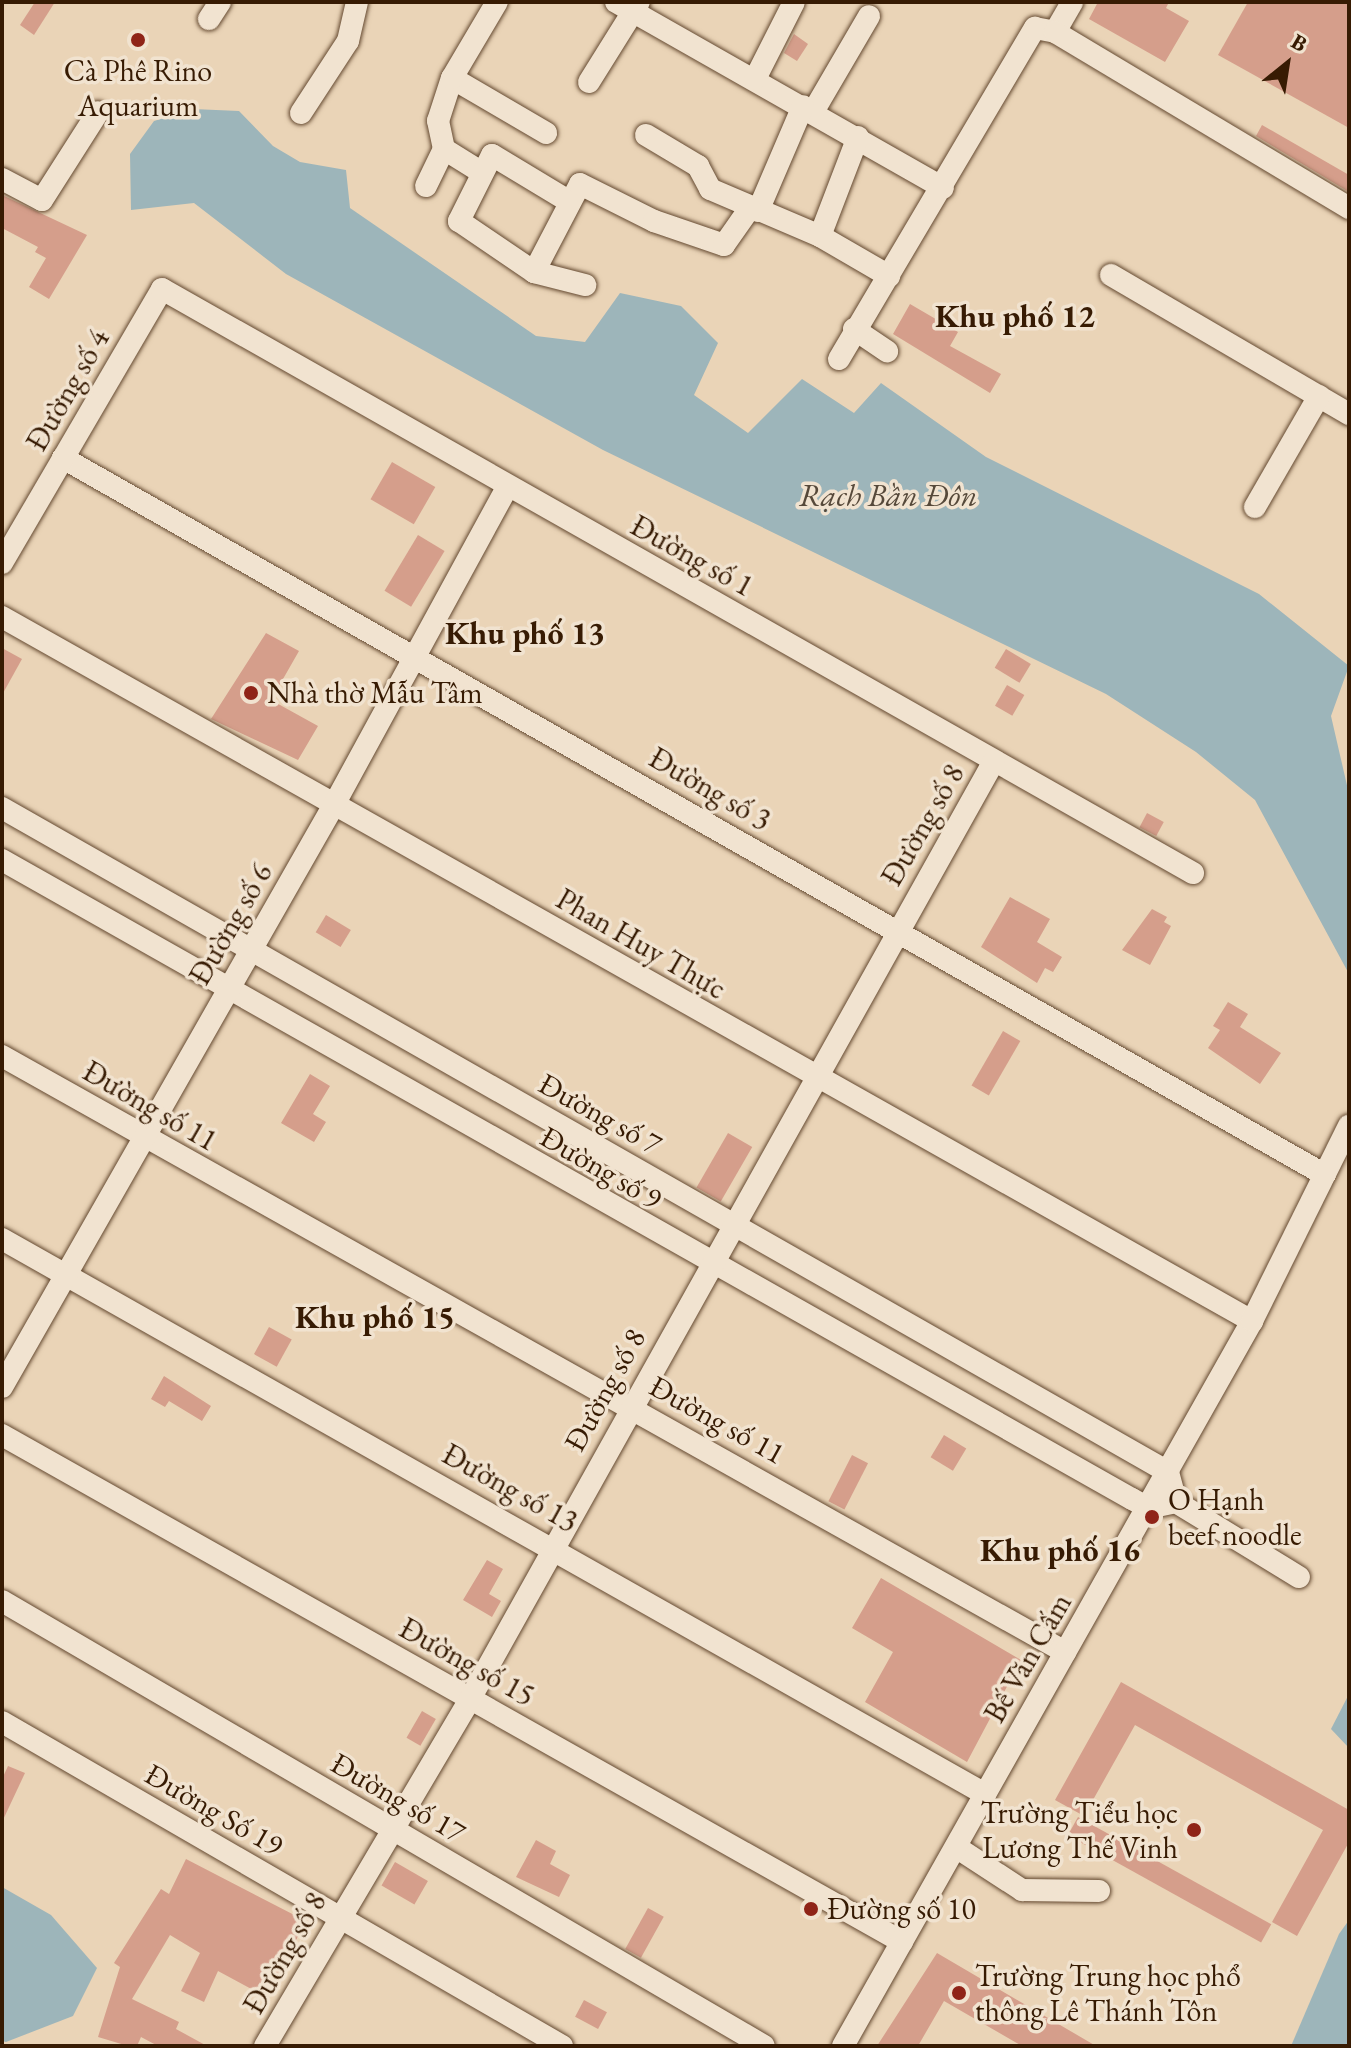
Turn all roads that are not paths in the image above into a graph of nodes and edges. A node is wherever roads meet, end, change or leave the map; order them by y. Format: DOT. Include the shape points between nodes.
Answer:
graph roads {
  1 [pos="357,2"];
  2 [pos="497,2"];
  3 [pos="794,2"];
  4 [pos="1072,2"];
  5 [pos="630,5"];
  6 [pos="869,16"];
  7 [pos="1055,32"];
  8 [pos="452,78"];
  9 [pos="755,79"];
  10 [pos="589,82"];
  11 [pos="808,109"];
  12 [pos="98,112"];
  13 [pos="301,113"];
  14 [pos="546,133"];
  15 [pos="646,135"];
  16 [pos="858,137"];
  17 [pos="444,149"];
  18 [pos="481,172"];
  19 [pos="2,179"];
  20 [pos="426,186"];
  21 [pos="943,188"];
  22 [pos="570,202"];
  23 [pos="1349,208"];
  24 [pos="754,210"];
  25 [pos="820,236"];
  26 [pos="534,272"];
  27 [pos="1111,275"];
  28 [pos="889,276"];
  29 [pos="585,285"];
  30 [pos="162,289"];
  31 [pos="854,329"];
  32 [pos="887,351"];
  33 [pos="839,359"];
  34 [pos="1319,396"];
  35 [pos="1349,414"];
  36 [pos="63,458"];
  37 [pos="507,487"];
  38 [pos="1255,507"];
  39 [pos="2,563"];
  40 [pos="2,617"];
  41 [pos="416,655"];
  42 [pos="994,761"];
  43 [pos="335,803"];
  44 [pos="2,808"];
  45 [pos="2,860"];
  46 [pos="1193,873"];
  47 [pos="897,931"];
  48 [pos="250,951"];
  49 [pos="228,991"];
  50 [pos="2,1056"];
  51 [pos="814,1078"];
  52 [pos="1349,1126"];
  53 [pos="144,1138"];
  54 [pos="1325,1175"];
  55 [pos="733,1222"];
  56 [pos="2,1239"];
  57 [pos="710,1264"];
  58 [pos="65,1276"];
  59 [pos="1252,1321"];
  60 [pos="2,1387"];
  61 [pos="631,1406"];
  62 [pos="2,1435"];
  63 [pos="1168,1472"];
  64 [pos="1176,1502"];
  65 [pos="1148,1508"];
  66 [pos="553,1546"];
  67 [pos="1299,1577"];
  68 [pos="2,1601"];
  69 [pos="1065,1652"];
  70 [pos="470,1699"];
  71 [pos="2,1722"];
  72 [pos="985,1794"];
  73 [pos="393,1830"];
  74 [pos="956,1847"];
  75 [pos="1099,1891"];
  76 [pos="340,1918"];
  77 [pos="902,1942"];
  78 [pos="265,2046"];
  79 [pos="562,2046"];
  80 [pos="764,2046"];
  81 [pos="843,2046"];
  1 -- 13 [label="street" via="348,41"];
  2 -- 8 [label="street"];
  3 -- 9 [label="street"];
  4 -- 7 [label="street"];
  5 -- 9 [label="street"];
  5 -- 10 [label="street"];
  6 -- 11 [label="street"];
  7 -- 21 [label="street" via="1035,28 1012,59"];
  7 -- 23 [label="street"];
  8 -- 14 [label="street"];
  8 -- 17 [label="street" via="438,121"];
  9 -- 11 [label="street"];
  11 -- 16 [label="street"];
  11 -- 24 [label="street"];
  12 -- 19 [label="street" via="42,200"];
  15 -- 24 [label="street" via="698,166 710,189"];
  16 -- 21 [label="street"];
  16 -- 25 [label="street"];
  17 -- 18 [label="street"];
  17 -- 20 [label="street"];
  18 -- 22 [label="street" via="492,155"];
  18 -- 26 [label="street" via="459,221"];
  21 -- 28 [label="street"];
  22 -- 24 [label="street" via="580,184 654,221 724,245"];
  22 -- 26 [label="street"];
  24 -- 25 [label="street"];
  25 -- 28 [label="street"];
  26 -- 29 [label="street"];
  27 -- 34 [label="street"];
  28 -- 31 [label="street"];
  30 -- 36 [label="street, Đường số 4"];
  30 -- 37 [label="street, Đường số 1"];
  31 -- 32 [label="street"];
  31 -- 33 [label="street"];
  34 -- 35 [label="street"];
  34 -- 38 [label="street"];
  36 -- 39 [label="street, Đường số 4"];
  36 -- 41 [label="street, Đường số 3"];
  37 -- 41 [label="street, Đường số 6"];
  37 -- 42 [label="street, Đường số 1"];
  40 -- 43 [label="street, Phan Huy Thực"];
  41 -- 43 [label="street, Đường số 6"];
  41 -- 47 [label="street, Đường số 3"];
  42 -- 46 [label="street, Đường số 1"];
  42 -- 47 [label="street, Đường số 8"];
  43 -- 48 [label="street, Đường số 6"];
  43 -- 51 [label="street, Phan Huy Thực"];
  44 -- 48 [label="street, Đường số 7"];
  45 -- 49 [label="street, Đường số 9"];
  47 -- 51 [label="street, Đường số 8"];
  47 -- 54 [label="street, Đường số 3"];
  48 -- 49 [label="street, Đường số 6"];
  48 -- 55 [label="street, Đường số 7"];
  49 -- 53 [label="street, Đường số 6"];
  49 -- 57 [label="street, Đường số 9"];
  50 -- 53 [label="street, Đường số 11"];
  51 -- 55 [label="street, Đường số 8"];
  51 -- 59 [label="street, Phan Huy Thực"];
  52 -- 54 [label="street, Bế Văn Cấm"];
  53 -- 58 [label="street, Đường số 6"];
  53 -- 61 [label="street, Đường số 11"];
  54 -- 59 [label="street, Bế Văn Cấm"];
  55 -- 57 [label="street, Đường số 8"];
  55 -- 63 [label="street, Đường số 7"];
  56 -- 58 [label="street, Đường số 13"];
  57 -- 61 [label="street, Đường số 8"];
  57 -- 65 [label="street, Đường số 9"];
  58 -- 60 [label="street, Đường số 6"];
  58 -- 66 [label="street, Đường số 13"];
  59 -- 63 [label="street, Bế Văn Cấm"];
  61 -- 66 [label="street, Đường số 8"];
  61 -- 69 [label="street, Đường số 11"];
  62 -- 70 [label="street, Đường số 15"];
  63 -- 64 [label="street"];
  63 -- 65 [label="street, Bế Văn Cấm"];
  64 -- 65 [label="street"];
  64 -- 67 [label="street"];
  65 -- 69 [label="street, Bế Văn Cấm"];
  66 -- 70 [label="street, Đường số 8"];
  66 -- 72 [label="street, Đường số 13"];
  68 -- 73 [label="street, Đường số 17"];
  69 -- 72 [label="street, Bế Văn Cấm"];
  70 -- 73 [label="street, Đường số 8"];
  70 -- 77 [label="street, Đường số 15"];
  71 -- 76 [label="street, Đường Số 19"];
  72 -- 74 [label="street, Bế Văn Cấm"];
  73 -- 76 [label="street, Đường số 8"];
  73 -- 80 [label="street, Đường số 17"];
  74 -- 75 [label="street" via="1022,1890"];
  74 -- 77 [label="street, Bế Văn Cấm"];
  76 -- 78 [label="street, Đường số 8"];
  76 -- 79 [label="street, Đường Số 19"];
  77 -- 81 [label="street, Bế Văn Cấm"];
}
